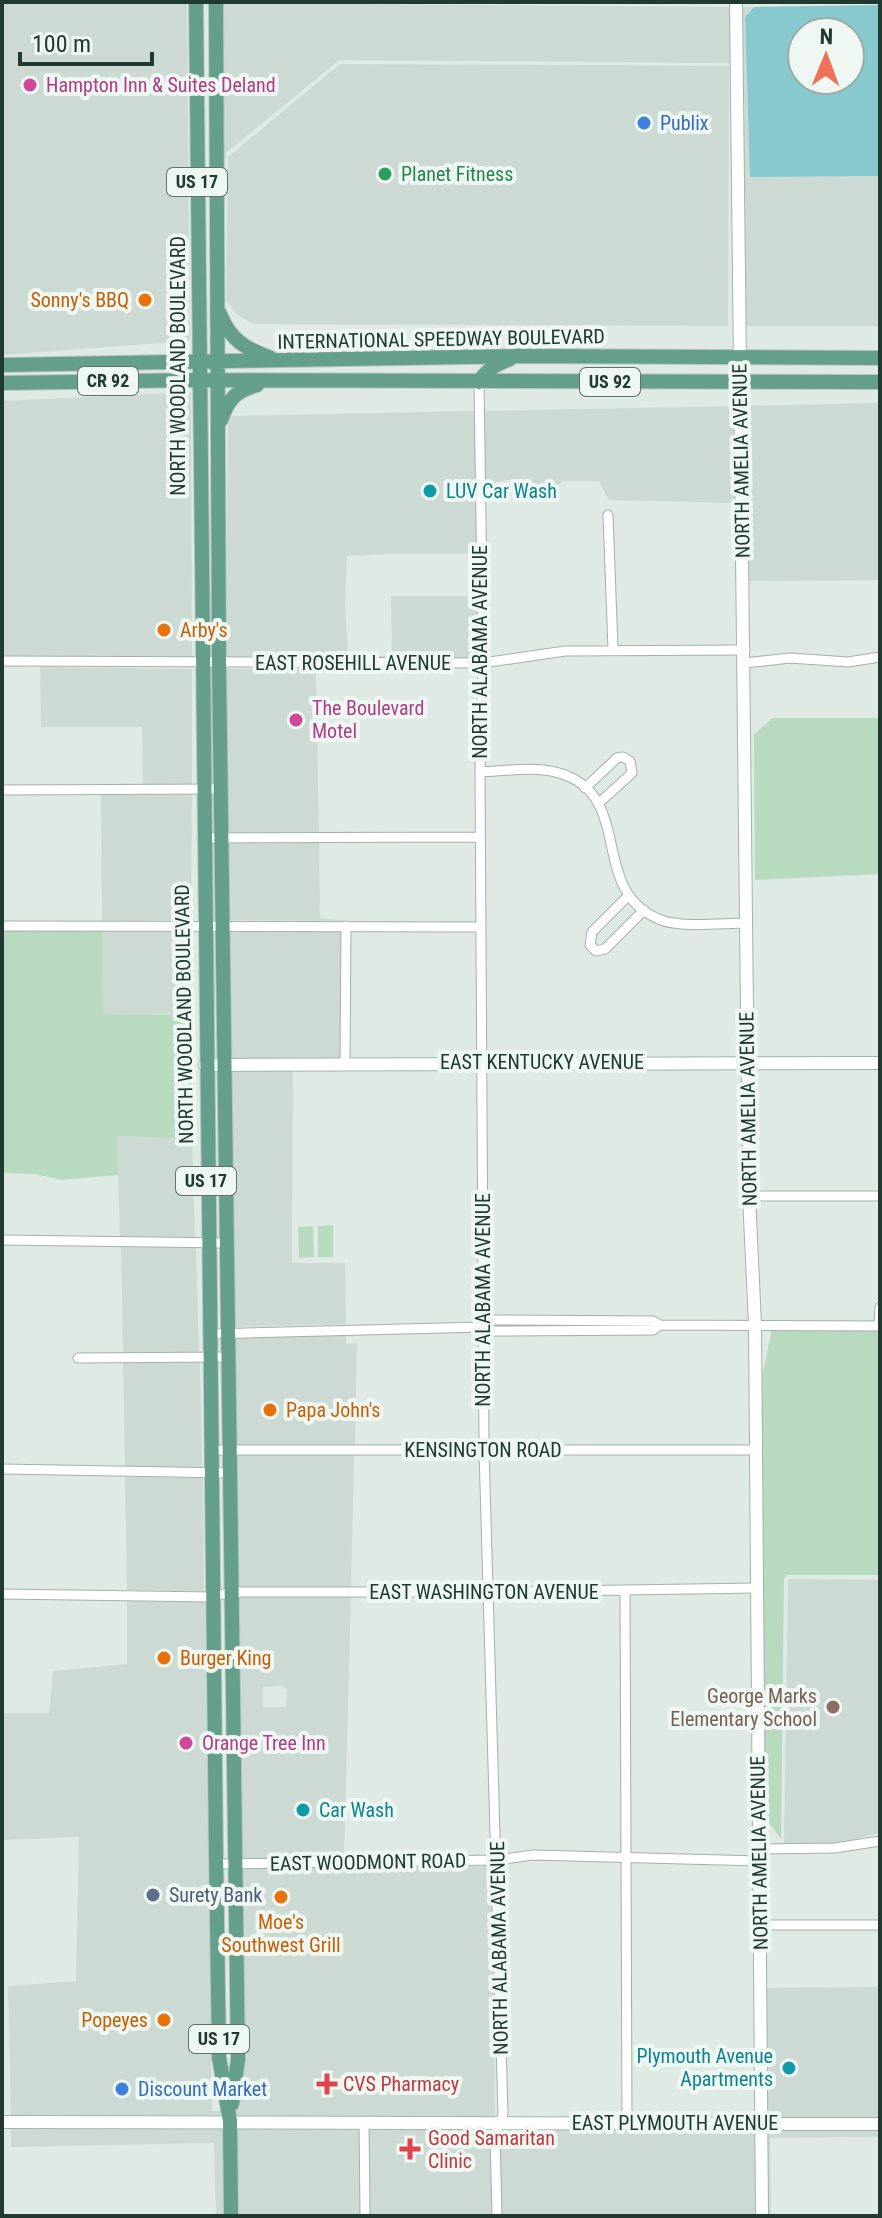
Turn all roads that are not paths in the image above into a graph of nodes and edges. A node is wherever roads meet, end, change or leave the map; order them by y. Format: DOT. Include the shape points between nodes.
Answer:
graph roads {
  1 [pos="196,2"];
  2 [pos="205,2"];
  3 [pos="216,2"];
  4 [pos="736,2"];
  5 [pos="216,23"];
  6 [pos="196,95"];
  7 [pos="217,135"];
  8 [pos="217,307"];
  9 [pos="518,356"];
  10 [pos="739,358"];
  11 [pos="880,358"];
  12 [pos="279,361"];
  13 [pos="197,362"];
  14 [pos="217,362"];
  15 [pos="116,363"];
  16 [pos="7,365"];
  17 [pos="197,380"];
  18 [pos="217,380"];
  19 [pos="116,381"];
  20 [pos="268,381"];
  21 [pos="20,382"];
  22 [pos="479,382"];
  23 [pos="740,382"];
  24 [pos="880,382"];
  25 [pos="2,383"];
  26 [pos="219,428"];
  27 [pos="608,515"];
  28 [pos="199,531"];
  29 [pos="218,531"];
  30 [pos="613,649"];
  31 [pos="745,656"];
  32 [pos="880,657"];
  33 [pos="2,661"];
  34 [pos="483,663"];
  35 [pos="201,664"];
  36 [pos="219,664"];
  37 [pos="480,772"];
  38 [pos="585,788"];
  39 [pos="201,789"];
  40 [pos="220,789"];
  41 [pos="2,790"];
  42 [pos="599,803"];
  43 [pos="480,837"];
  44 [pos="202,838"];
  45 [pos="221,838"];
  46 [pos="629,895"];
  47 [pos="644,910"];
  48 [pos="747,923"];
  49 [pos="203,925"];
  50 [pos="222,925"];
  51 [pos="2,926"];
  52 [pos="346,926"];
  53 [pos="481,927"];
  54 [pos="482,1062"];
  55 [pos="748,1062"];
  56 [pos="345,1063"];
  57 [pos="880,1063"];
  58 [pos="224,1064"];
  59 [pos="205,1065"];
  60 [pos="749,1196"];
  61 [pos="880,1196"];
  62 [pos="2,1240"];
  63 [pos="207,1243"];
  64 [pos="226,1243"];
  65 [pos="880,1307"];
  66 [pos="755,1324"];
  67 [pos="880,1326"];
  68 [pos="483,1327"];
  69 [pos="228,1333"];
  70 [pos="208,1334"];
  71 [pos="209,1357"];
  72 [pos="228,1357"];
  73 [pos="78,1358"];
  74 [pos="210,1450"];
  75 [pos="229,1450"];
  76 [pos="484,1450"];
  77 [pos="755,1450"];
  78 [pos="2,1469"];
  79 [pos="210,1473"];
  80 [pos="230,1473"];
  81 [pos="757,1588"];
  82 [pos="625,1591"];
  83 [pos="231,1592"];
  84 [pos="490,1592"];
  85 [pos="2,1594"];
  86 [pos="212,1597"];
  87 [pos="880,1841"];
  88 [pos="760,1855"];
  89 [pos="626,1856"];
  90 [pos="497,1860"];
  91 [pos="217,1864"];
  92 [pos="236,1864"];
  93 [pos="761,1925"];
  94 [pos="880,1925"];
  95 [pos="230,2121"];
  96 [pos="2,2122"];
  97 [pos="364,2122"];
  98 [pos="499,2122"];
  99 [pos="627,2123"];
  100 [pos="760,2123"];
  101 [pos="880,2124"];
  102 [pos="231,2216"];
  103 [pos="365,2216"];
  104 [pos="497,2216"];
  105 [pos="762,2216"];
  1 -- 6 [label="main road, NORTH WOODLAND BOULEVARD / US 17"];
  2 -- 5 [label="main road"];
  3 -- 5 [label="main road, NORTH WOODLAND BOULEVARD / US 17"];
  4 -- 10 [label="main road, NORTH AMELIA AVENUE"];
  5 -- 7 [label="main road, NORTH WOODLAND BOULEVARD / US 17"];
  6 -- 7 [label="main road" via="205,121"];
  6 -- 13 [label="main road, NORTH WOODLAND BOULEVARD / US 17"];
  7 -- 8 [label="main road, NORTH WOODLAND BOULEVARD / US 17"];
  8 -- 12 [label="main road" via="237,342"];
  8 -- 14 [label="main road, NORTH WOODLAND BOULEVARD / US 17"];
  9 -- 10 [label="main road, INTERNATIONAL SPEEDWAY BOULEVARD / US 92"];
  9 -- 12 [label="main road, INTERNATIONAL SPEEDWAY BOULEVARD / US 92"];
  9 -- 22 [label="main road" via="495,365"];
  10 -- 11 [label="main road, INTERNATIONAL SPEEDWAY BOULEVARD / US 92"];
  10 -- 23 [label="main road, NORTH AMELIA AVENUE"];
  12 -- 14 [label="main road, INTERNATIONAL SPEEDWAY BOULEVARD / US 92"];
  13 -- 14 [label="main road, INTERNATIONAL SPEEDWAY BOULEVARD / US 92"];
  13 -- 15 [label="main road, INTERNATIONAL SPEEDWAY BOULEVARD / CR 92"];
  13 -- 17 [label="main road, NORTH WOODLAND BOULEVARD / US 17"];
  14 -- 18 [label="main road, NORTH WOODLAND BOULEVARD / US 17"];
  15 -- 16 [label="main road, INTERNATIONAL SPEEDWAY BOULEVARD / CR 92"];
  15 -- 19 [label="main road"];
  16 -- 21 [label="main road"];
  17 -- 18 [label="main road, INTERNATIONAL SPEEDWAY BOULEVARD / CR 92"];
  17 -- 19 [label="main road, INTERNATIONAL SPEEDWAY BOULEVARD / CR 92"];
  17 -- 28 [label="main road, NORTH WOODLAND BOULEVARD / US 17"];
  18 -- 20 [label="main road, INTERNATIONAL SPEEDWAY BOULEVARD / CR 92"];
  18 -- 26 [label="main road, NORTH WOODLAND BOULEVARD / US 17"];
  19 -- 21 [label="main road, INTERNATIONAL SPEEDWAY BOULEVARD / CR 92"];
  20 -- 22 [label="main road, INTERNATIONAL SPEEDWAY BOULEVARD / US 92"];
  20 -- 26 [label="main road, US 92" via="233,394"];
  21 -- 25 [label="main road, INTERNATIONAL SPEEDWAY BOULEVARD / CR 92"];
  22 -- 23 [label="main road, INTERNATIONAL SPEEDWAY BOULEVARD / US 92"];
  22 -- 34 [label="street, NORTH ALABAMA AVENUE"];
  23 -- 24 [label="main road, INTERNATIONAL SPEEDWAY BOULEVARD / US 92"];
  23 -- 31 [label="main road, NORTH AMELIA AVENUE"];
  26 -- 29 [label="main road, NORTH WOODLAND BOULEVARD / US 17"];
  27 -- 30 [label="street"];
  28 -- 29 [label="street"];
  28 -- 35 [label="main road, NORTH WOODLAND BOULEVARD / US 17"];
  29 -- 36 [label="main road, NORTH WOODLAND BOULEVARD / US 17"];
  30 -- 31 [label="street, EAST ROSEHILL AVENUE"];
  30 -- 34 [label="street, EAST ROSEHILL AVENUE"];
  31 -- 32 [label="street, EAST ROSEHILL AVENUE" via="848,662"];
  31 -- 48 [label="main road, NORTH AMELIA AVENUE"];
  33 -- 35 [label="street, EAST ROSEHILL AVENUE"];
  34 -- 36 [label="street, EAST ROSEHILL AVENUE"];
  34 -- 37 [label="street, NORTH ALABAMA AVENUE"];
  35 -- 36 [label="street, EAST ROSEHILL AVENUE"];
  35 -- 39 [label="main road, NORTH WOODLAND BOULEVARD / US 17"];
  36 -- 40 [label="main road, NORTH WOODLAND BOULEVARD / US 17"];
  37 -- 38 [label="street" via="544,770"];
  37 -- 43 [label="street, NORTH ALABAMA AVENUE"];
  38 -- 42 [label="street"];
  38 -- 42 [label="street" via="617,758 630,761 632,773"];
  39 -- 40 [label="street"];
  39 -- 41 [label="street"];
  39 -- 44 [label="main road, NORTH WOODLAND BOULEVARD / US 17"];
  40 -- 45 [label="main road, NORTH WOODLAND BOULEVARD / US 17"];
  42 -- 46 [label="street" via="610,828 616,870"];
  43 -- 45 [label="street"];
  43 -- 53 [label="street, NORTH ALABAMA AVENUE"];
  44 -- 45 [label="street"];
  44 -- 49 [label="main road, NORTH WOODLAND BOULEVARD / US 17"];
  45 -- 50 [label="main road, NORTH WOODLAND BOULEVARD / US 17"];
  46 -- 47 [label="street"];
  46 -- 47 [label="street" via="592,932 590,945 596,951 605,949"];
  47 -- 48 [label="street" via="674,923"];
  48 -- 55 [label="main road, NORTH AMELIA AVENUE"];
  49 -- 50 [label="street"];
  49 -- 51 [label="street"];
  49 -- 59 [label="main road, NORTH WOODLAND BOULEVARD / US 17"];
  50 -- 52 [label="street"];
  50 -- 58 [label="main road, NORTH WOODLAND BOULEVARD / US 17"];
  52 -- 53 [label="street"];
  52 -- 56 [label="street"];
  53 -- 54 [label="street, NORTH ALABAMA AVENUE"];
  54 -- 55 [label="main road, EAST KENTUCKY AVENUE"];
  54 -- 56 [label="main road, EAST KENTUCKY AVENUE"];
  54 -- 68 [label="street, NORTH ALABAMA AVENUE"];
  55 -- 57 [label="main road, EAST KENTUCKY AVENUE"];
  55 -- 60 [label="main road, NORTH AMELIA AVENUE"];
  56 -- 58 [label="main road, EAST KENTUCKY AVENUE"];
  58 -- 59 [label="main road, EAST KENTUCKY AVENUE"];
  58 -- 64 [label="main road, NORTH WOODLAND BOULEVARD / US 17"];
  59 -- 63 [label="main road, NORTH WOODLAND BOULEVARD / US 17"];
  60 -- 61 [label="street"];
  60 -- 66 [label="main road, NORTH AMELIA AVENUE"];
  62 -- 63 [label="street"];
  63 -- 64 [label="street"];
  63 -- 70 [label="main road, NORTH WOODLAND BOULEVARD / US 17"];
  64 -- 69 [label="main road, NORTH WOODLAND BOULEVARD / US 17"];
  65 -- 67 [label="street"];
  66 -- 67 [label="street"];
  66 -- 68 [label="street" via="492,1320"];
  66 -- 77 [label="main road, NORTH AMELIA AVENUE"];
  68 -- 69 [label="street"];
  68 -- 76 [label="street, NORTH ALABAMA AVENUE"];
  69 -- 70 [label="street"];
  69 -- 72 [label="main road, NORTH WOODLAND BOULEVARD / US 17"];
  70 -- 71 [label="main road, NORTH WOODLAND BOULEVARD / US 17"];
  71 -- 72 [label="street"];
  71 -- 73 [label="street"];
  71 -- 74 [label="main road, NORTH WOODLAND BOULEVARD / US 17"];
  72 -- 75 [label="main road, NORTH WOODLAND BOULEVARD / US 17"];
  74 -- 75 [label="street, KENSINGTON ROAD"];
  74 -- 79 [label="main road, NORTH WOODLAND BOULEVARD / US 17"];
  75 -- 76 [label="street, KENSINGTON ROAD"];
  75 -- 80 [label="main road, NORTH WOODLAND BOULEVARD / US 17"];
  76 -- 77 [label="street, KENSINGTON ROAD"];
  76 -- 84 [label="street, NORTH ALABAMA AVENUE"];
  77 -- 81 [label="main road, NORTH AMELIA AVENUE"];
  78 -- 79 [label="street"];
  79 -- 80 [label="street"];
  79 -- 86 [label="main road, NORTH WOODLAND BOULEVARD / US 17"];
  80 -- 83 [label="main road, NORTH WOODLAND BOULEVARD / US 17"];
  81 -- 82 [label="street, EAST WASHINGTON AVENUE"];
  81 -- 88 [label="main road, NORTH AMELIA AVENUE"];
  82 -- 84 [label="street, EAST WASHINGTON AVENUE"];
  82 -- 89 [label="street"];
  83 -- 84 [label="street, EAST WASHINGTON AVENUE"];
  83 -- 86 [label="street, EAST WASHINGTON AVENUE"];
  83 -- 92 [label="main road, NORTH WOODLAND BOULEVARD / US 17"];
  84 -- 90 [label="street, NORTH ALABAMA AVENUE"];
  85 -- 86 [label="street, EAST WASHINGTON AVENUE"];
  86 -- 91 [label="main road, NORTH WOODLAND BOULEVARD / US 17"];
  87 -- 88 [label="street, EAST WOODMONT ROAD"];
  88 -- 89 [label="street, EAST WOODMONT ROAD"];
  88 -- 93 [label="main road, NORTH AMELIA AVENUE"];
  89 -- 90 [label="street, EAST WOODMONT ROAD"];
  89 -- 99 [label="street"];
  90 -- 92 [label="street, EAST WOODMONT ROAD"];
  90 -- 98 [label="street, NORTH ALABAMA AVENUE" via="503,2114"];
  91 -- 92 [label="street, EAST WOODMONT ROAD"];
  91 -- 95 [label="main road, NORTH WOODLAND BOULEVARD / US 17" via="219,2057"];
  92 -- 95 [label="main road, NORTH WOODLAND BOULEVARD / US 17" via="238,2059"];
  93 -- 94 [label="street"];
  93 -- 100 [label="main road, NORTH AMELIA AVENUE"];
  95 -- 96 [label="main road, EAST PLYMOUTH AVENUE"];
  95 -- 97 [label="main road, EAST PLYMOUTH AVENUE"];
  95 -- 102 [label="main road, NORTH WOODLAND BOULEVARD / US 17"];
  97 -- 98 [label="main road, EAST PLYMOUTH AVENUE"];
  97 -- 103 [label="street"];
  98 -- 99 [label="main road, EAST PLYMOUTH AVENUE"];
  98 -- 104 [label="street, NORTH ALABAMA AVENUE"];
  99 -- 100 [label="main road, EAST PLYMOUTH AVENUE"];
  100 -- 101 [label="main road, EAST PLYMOUTH AVENUE"];
  100 -- 105 [label="main road, NORTH AMELIA AVENUE"];
}
